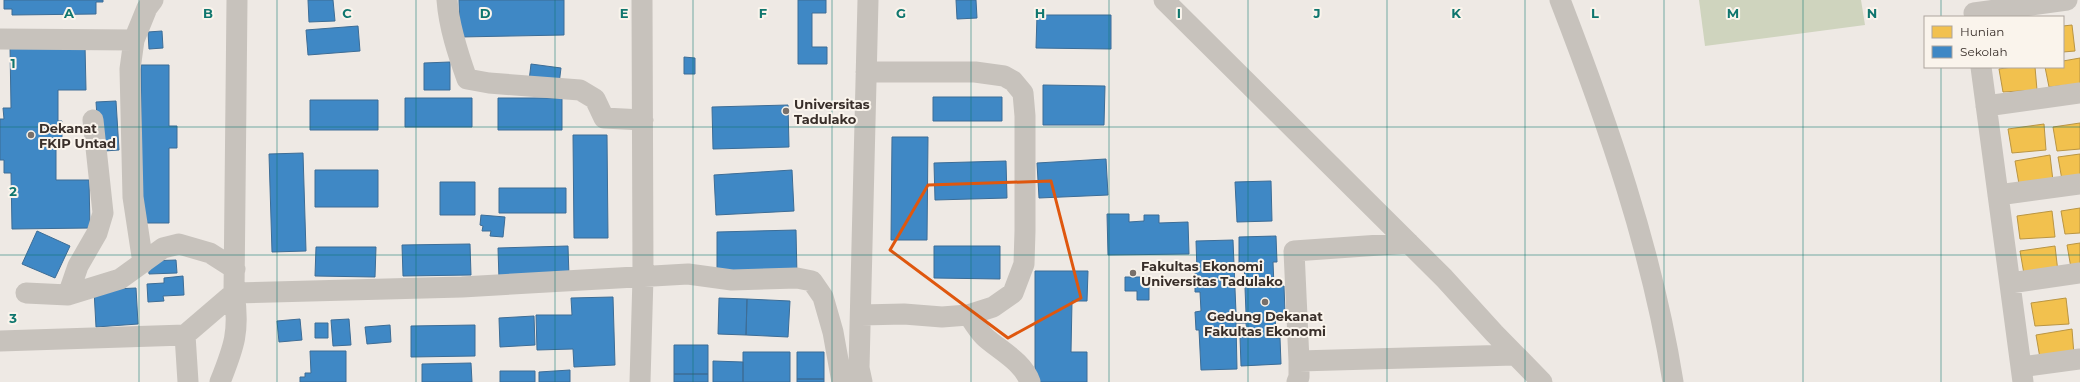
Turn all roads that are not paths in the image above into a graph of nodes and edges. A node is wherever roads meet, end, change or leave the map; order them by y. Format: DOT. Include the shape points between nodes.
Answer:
graph roads {
  1 [pos="153,0"];
  2 [pos="238,0"];
  3 [pos="446,0"];
  4 [pos="642,0"];
  5 [pos="868,0"];
  6 [pos="1164,0"];
  7 [pos="1560,0"];
  8 [pos="2067,0"];
  9 [pos="1974,10"];
  10 [pos="0,39"];
  11 [pos="134,40"];
  12 [pos="1981,68"];
  13 [pos="866,72"];
  14 [pos="2080,93"];
  15 [pos="1986,106"];
  16 [pos="93,120"];
  17 [pos="642,120"];
  18 [pos="2080,184"];
  19 [pos="1998,195"];
  20 [pos="1409,244"];
  21 [pos="143,263"];
  22 [pos="235,269"];
  23 [pos="2080,273"];
  24 [pos="643,277"];
  25 [pos="2010,282"];
  26 [pos="26,293"];
  27 [pos="234,293"];
  28 [pos="68,295"];
  29 [pos="861,315"];
  30 [pos="968,315"];
  31 [pos="185,335"];
  32 [pos="0,341"];
  33 [pos="1514,354"];
  34 [pos="2080,359"];
  35 [pos="1299,361"];
  36 [pos="2022,374"];
  37 [pos="188,382"];
  38 [pos="220,382"];
  39 [pos="640,382"];
  40 [pos="842,382"];
  41 [pos="862,382"];
  42 [pos="1030,382"];
  43 [pos="1297,382"];
  44 [pos="1542,382"];
  45 [pos="1672,382"];
  1 -- 11 [label="street"];
  2 -- 22 [label="street"];
  3 -- 17 [label="street" via="455,44 467,79 580,90 595,99 604,118"];
  4 -- 17 [label="street"];
  5 -- 13 [label="street"];
  6 -- 20 [label="street"];
  7 -- 45 [label="street" via="1601,105 1646,252"];
  8 -- 9 [label="street"];
  10 -- 11 [label="street"];
  11 -- 21 [label="street" via="130,68 133,197"];
  12 -- 15 [label="street"];
  13 -- 29 [label="street"];
  13 -- 30 [label="street" via="975,72 1004,76 1023,93 1026,116 1024,264 1013,293 993,307"];
  14 -- 15 [label="street"];
  15 -- 19 [label="street"];
  16 -- 28 [label="street" via="104,213 97,233 78,266"];
  17 -- 24 [label="street"];
  18 -- 19 [label="street"];
  19 -- 25 [label="street"];
  20 -- 33 [label="street"];
  20 -- 35 [label="street" via="1294,251"];
  21 -- 22 [label="street" via="163,248 179,244 210,253"];
  21 -- 28 [label="street" via="120,279"];
  22 -- 27 [label="street"];
  23 -- 25 [label="street"];
  24 -- 27 [label="street" via="462,287"];
  24 -- 39 [label="street"];
  24 -- 40 [label="street" via="688,274 732,280 797,278 812,281 823,297 833,332"];
  25 -- 36 [label="street"];
  26 -- 28 [label="street"];
  27 -- 31 [label="street"];
  27 -- 38 [label="street" via="238,316 237,336"];
  29 -- 30 [label="street"];
  29 -- 41 [label="street"];
  30 -- 42 [label="street" via="985,337 1008,354 1028,375"];
  31 -- 32 [label="street"];
  31 -- 37 [label="street"];
  33 -- 35 [label="street"];
  33 -- 44 [label="street"];
  34 -- 36 [label="street"];
  35 -- 43 [label="street"];
}
